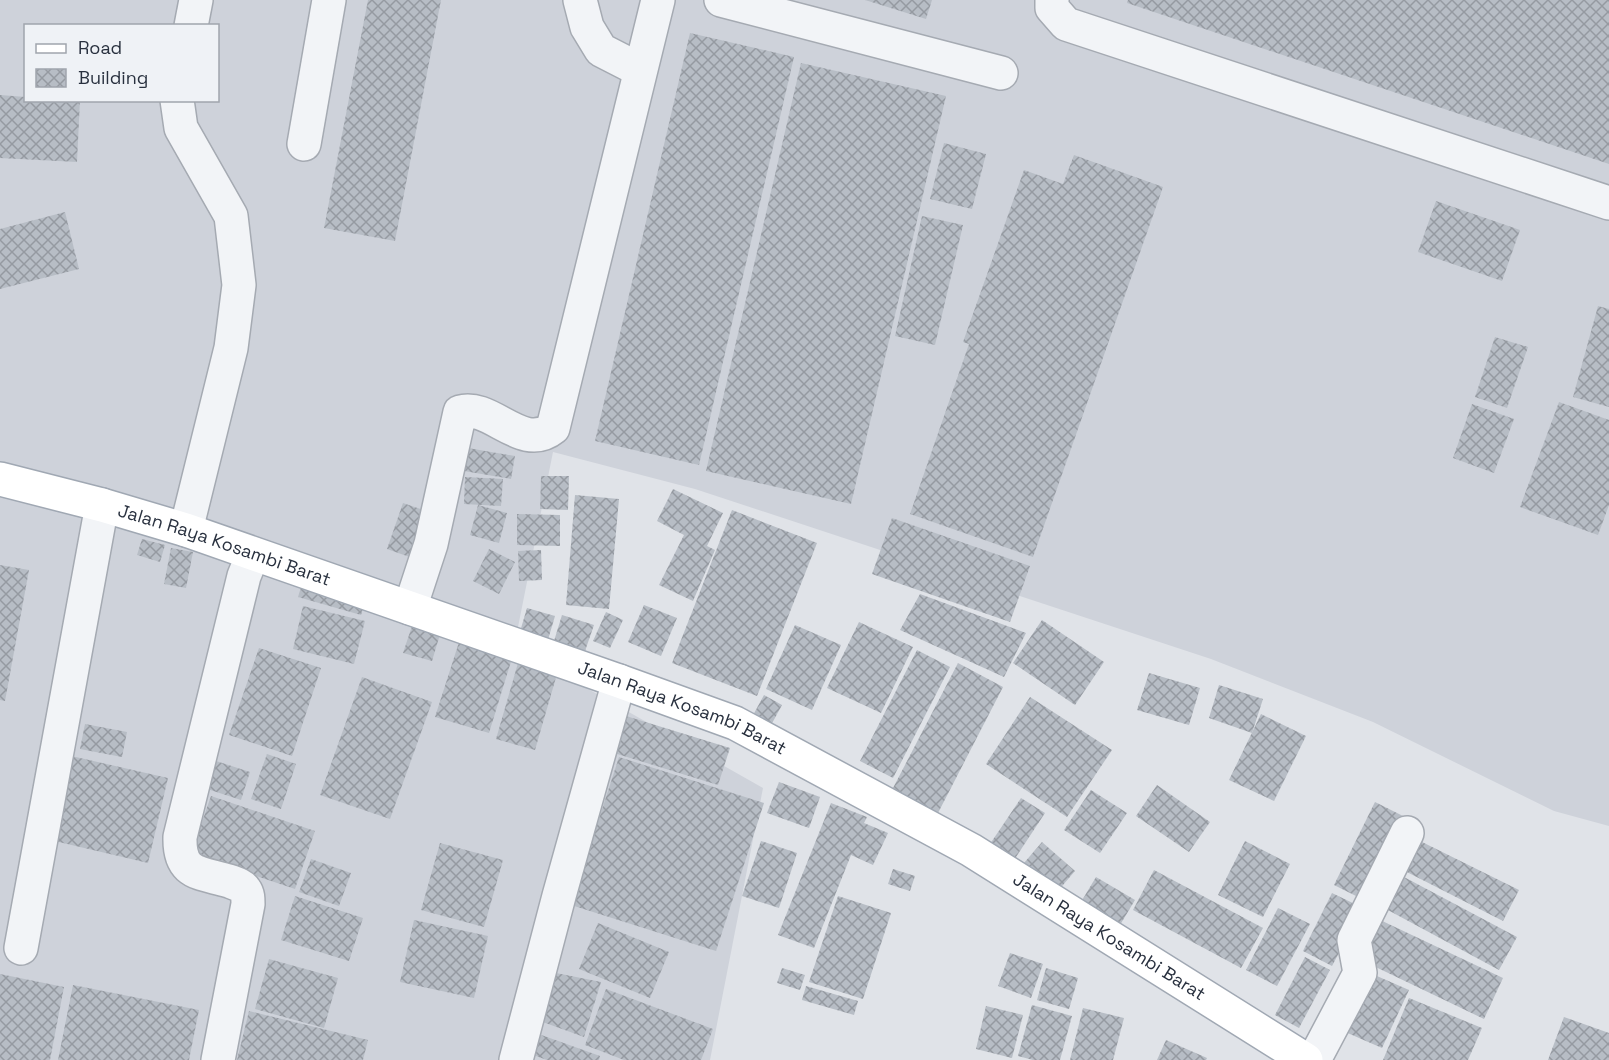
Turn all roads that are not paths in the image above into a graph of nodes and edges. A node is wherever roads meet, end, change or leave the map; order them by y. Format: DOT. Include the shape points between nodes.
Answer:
graph roads {
  1 [pos="196,0"];
  2 [pos="329,0"];
  3 [pos="580,0"];
  4 [pos="658,0"];
  5 [pos="721,0"];
  6 [pos="1052,0"];
  7 [pos="191,24"];
  8 [pos="640,70"];
  9 [pos="1001,73"];
  10 [pos="177,102"];
  11 [pos="304,144"];
  12 [pos="1609,203"];
  13 [pos="0,479"];
  14 [pos="102,505"];
  15 [pos="186,530"];
  16 [pos="253,554"];
  17 [pos="410,608"];
  18 [pos="619,681"];
  19 [pos="1407,833"];
  20 [pos="21,948"];
  21 [pos="218,1060"];
  22 [pos="516,1060"];
  23 [pos="1306,1060"];
  24 [pos="1314,1060"];
  1 -- 7 [label="street"];
  2 -- 11 [label="street"];
  3 -- 8 [label="street" via="587,27 601,50"];
  4 -- 8 [label="street"];
  5 -- 9 [label="street"];
  6 -- 12 [label="street" via="1052,8 1065,24"];
  8 -- 17 [label="street" via="553,428 541,435 530,435 471,411 460,412 431,544"];
  10 -- 15 [label="street" via="181,128 231,216 239,285 231,348"];
  13 -- 14 [label="main road, Jalan Raya Kosambi Barat"];
  14 -- 15 [label="main road, Jalan Raya Kosambi Barat"];
  14 -- 20 [label="street"];
  15 -- 16 [label="main road, Jalan Raya Kosambi Barat"];
  16 -- 17 [label="main road, Jalan Raya Kosambi Barat"];
  16 -- 21 [label="street" via="244,576 180,837 179,853 185,865 236,883 247,895"];
  17 -- 18 [label="main road, Jalan Raya Kosambi Barat"];
  18 -- 22 [label="street"];
  18 -- 23 [label="main road, Jalan Raya Kosambi Barat" via="735,723 971,850"];
  19 -- 24 [label="street" via="1354,940 1360,973"];
}
